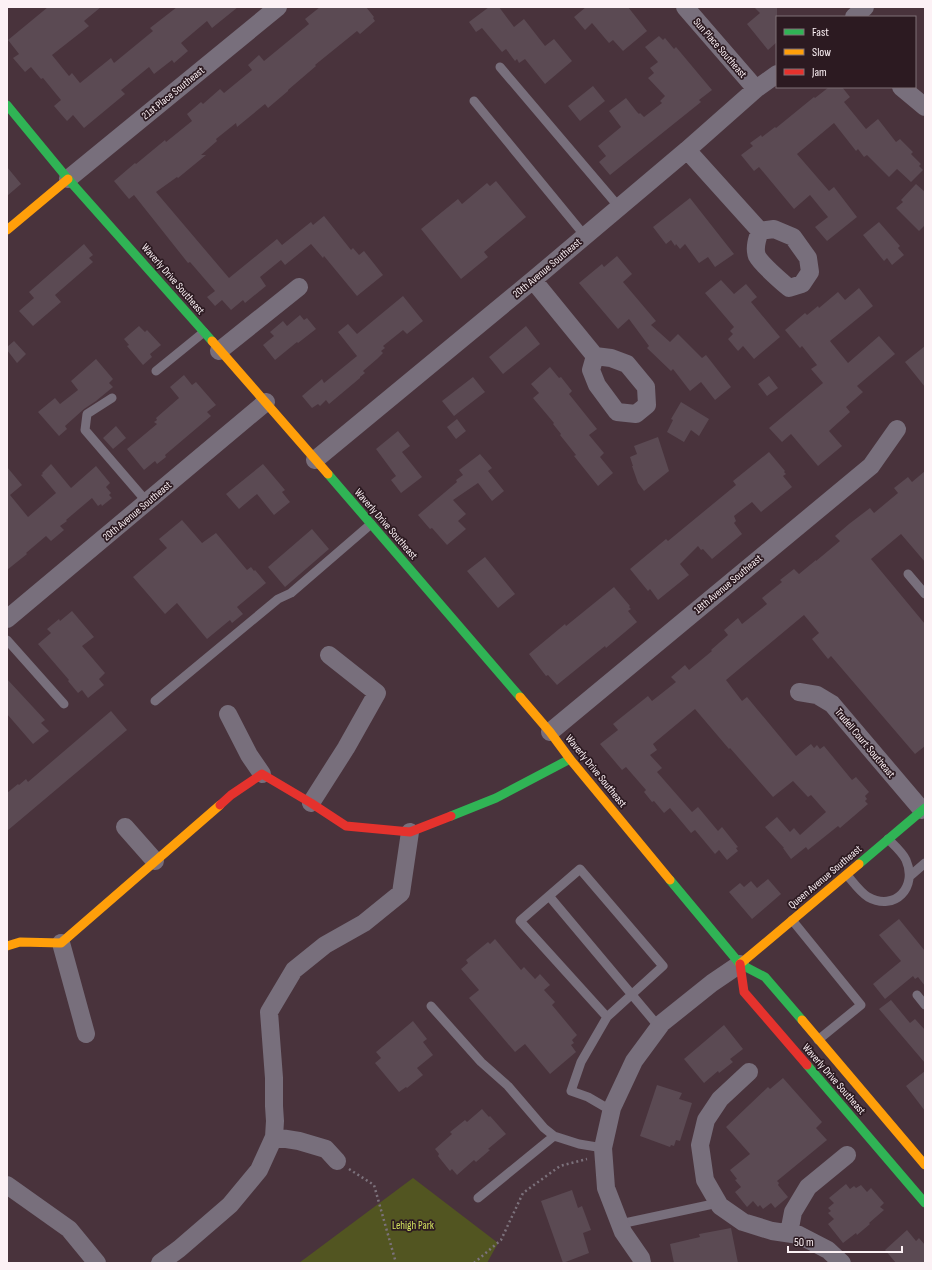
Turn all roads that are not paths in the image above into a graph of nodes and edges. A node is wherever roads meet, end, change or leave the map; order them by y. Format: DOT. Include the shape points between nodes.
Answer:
graph roads {
  1 [pos="278,7"];
  2 [pos="684,7"];
  3 [pos="865,7"];
  4 [pos="855,16"];
  5 [pos="500,66"];
  6 [pos="776,75"];
  7 [pos="902,88"];
  8 [pos="756,89"];
  9 [pos="474,100"];
  10 [pos="7,105"];
  11 [pos="925,107"];
  12 [pos="687,150"];
  13 [pos="68,179"];
  14 [pos="619,207"];
  15 [pos="7,230"];
  16 [pos="760,231"];
  17 [pos="585,236"];
  18 [pos="533,280"];
  19 [pos="299,287"];
  20 [pos="204,332"];
  21 [pos="219,351"];
  22 [pos="595,356"];
  23 [pos="156,371"];
  24 [pos="112,398"];
  25 [pos="266,402"];
  26 [pos="897,429"];
  27 [pos="315,460"];
  28 [pos="147,502"];
  29 [pos="371,524"];
  30 [pos="908,574"];
  31 [pos="925,594"];
  32 [pos="7,619"];
  33 [pos="7,640"];
  34 [pos="330,655"];
  35 [pos="799,692"];
  36 [pos="155,701"];
  37 [pos="64,704"];
  38 [pos="228,714"];
  39 [pos="550,732"];
  40 [pos="570,759"];
  41 [pos="262,774"];
  42 [pos="311,802"];
  43 [pos="924,809"];
  44 [pos="125,827"];
  45 [pos="410,832"];
  46 [pos="888,839"];
  47 [pos="155,861"];
  48 [pos="925,863"];
  49 [pos="846,874"];
  50 [pos="910,876"];
  51 [pos="549,896"];
  52 [pos="792,920"];
  53 [pos="61,943"];
  54 [pos="7,946"];
  55 [pos="740,964"];
  56 [pos="632,994"];
  57 [pos="917,995"];
  58 [pos="925,1005"];
  59 [pos="431,1006"];
  60 [pos="606,1017"];
  61 [pos="659,1027"];
  62 [pos="86,1034"];
  63 [pos="818,1040"];
  64 [pos="749,1072"];
  65 [pos="612,1111"];
  66 [pos="554,1136"];
  67 [pos="274,1137"];
  68 [pos="604,1151"];
  69 [pos="847,1155"];
  70 [pos="922,1156"];
  71 [pos="337,1161"];
  72 [pos="7,1185"];
  73 [pos="478,1198"];
  74 [pos="718,1203"];
  75 [pos="925,1203"];
  76 [pos="620,1224"];
  77 [pos="789,1233"];
  78 [pos="98,1263"];
  79 [pos="160,1263"];
  80 [pos="642,1263"];
  81 [pos="842,1263"];
  1 -- 13 [label="street, 21st Place Southeast"];
  2 -- 8 [label="street, Sun Place Southeast"];
  3 -- 4 [label="street"];
  5 -- 14 [label="lane"];
  6 -- 8 [label="street, 20th Avenue Southeast"];
  7 -- 11 [label="street"];
  8 -- 12 [label="street, 20th Avenue Southeast"];
  9 -- 17 [label="lane"];
  10 -- 13 [label="main road, Waverly Drive Southeast"];
  12 -- 14 [label="street, 20th Avenue Southeast"];
  12 -- 16 [label="street"];
  13 -- 15 [label="main road"];
  13 -- 20 [label="main road, Waverly Drive Southeast"];
  14 -- 17 [label="street, 20th Avenue Southeast"];
  17 -- 18 [label="street, 20th Avenue Southeast"];
  18 -- 22 [label="street"];
  18 -- 27 [label="street, 20th Avenue Southeast"];
  19 -- 21 [label="street"];
  20 -- 21 [label="main road, Waverly Drive Southeast"];
  20 -- 23 [label="lane"];
  21 -- 25 [label="main road, Waverly Drive Southeast"];
  24 -- 28 [label="lane" via="87,414 85,430"];
  25 -- 27 [label="main road, Waverly Drive Southeast"];
  25 -- 28 [label="street, 20th Avenue Southeast"];
  26 -- 39 [label="street, 18th Avenue Southeast" via="871,466"];
  27 -- 29 [label="main road, Waverly Drive Southeast"];
  28 -- 32 [label="street, 20th Avenue Southeast"];
  29 -- 36 [label="lane" via="291,593 278,599"];
  29 -- 39 [label="main road, Waverly Drive Southeast"];
  30 -- 31 [label="lane"];
  33 -- 37 [label="lane"];
  34 -- 42 [label="street" via="377,693"];
  35 -- 43 [label="street, Trudell Court Southeast" via="816,695 832,704"];
  38 -- 41 [label="street"];
  39 -- 40 [label="main road, Waverly Drive Southeast"];
  40 -- 45 [label="main road" via="496,798"];
  40 -- 55 [label="main road, Waverly Drive Southeast"];
  41 -- 42 [label="main road"];
  41 -- 47 [label="main road" via="231,794"];
  42 -- 45 [label="main road" via="346,826"];
  43 -- 46 [label="main road, Queen Avenue Southeast"];
  44 -- 47 [label="street"];
  45 -- 67 [label="street" via="401,893 364,923 324,945 294,970 269,1012 274,1078"];
  46 -- 49 [label="main road, Queen Avenue Southeast"];
  46 -- 50 [label="lane" via="906,859"];
  47 -- 53 [label="main road"];
  48 -- 50 [label="lane"];
  49 -- 50 [label="lane" via="866,896 887,902 899,897 908,886"];
  49 -- 52 [label="main road, Queen Avenue Southeast"];
  51 -- 56 [label="lane"];
  51 -- 56 [label="lane" via="580,869 663,966"];
  51 -- 60 [label="lane" via="520,921"];
  52 -- 55 [label="main road, Queen Avenue Southeast"];
  52 -- 63 [label="lane" via="861,1005"];
  53 -- 54 [label="main road" via="20,942"];
  53 -- 62 [label="street"];
  55 -- 61 [label="street" via="712,983"];
  55 -- 63 [label="main road, Waverly Drive Southeast" via="765,977"];
  55 -- 75 [label="main road, Waverly Drive Southeast" via="744,992"];
  56 -- 60 [label="lane"];
  56 -- 61 [label="lane"];
  57 -- 58 [label="lane"];
  59 -- 66 [label="lane" via="481,1062 508,1086"];
  60 -- 65 [label="lane" via="581,1062 571,1091 588,1097"];
  61 -- 65 [label="street" via="634,1061"];
  63 -- 70 [label="main road, Waverly Drive Southeast"];
  64 -- 74 [label="street" via="720,1099 706,1120 700,1145 705,1180"];
  65 -- 68 [label="street"];
  66 -- 68 [label="lane"];
  66 -- 73 [label="lane"];
  67 -- 71 [label="street" via="326,1149"];
  67 -- 79 [label="street" via="258,1170 230,1205"];
  68 -- 76 [label="street" via="606,1188"];
  69 -- 77 [label="street" via="808,1187 792,1212"];
  72 -- 78 [label="street" via="69,1229"];
  74 -- 76 [label="lane"];
  74 -- 77 [label="street" via="743,1222 772,1231"];
  76 -- 80 [label="street"];
  77 -- 81 [label="street" via="799,1235 828,1250"];
}
